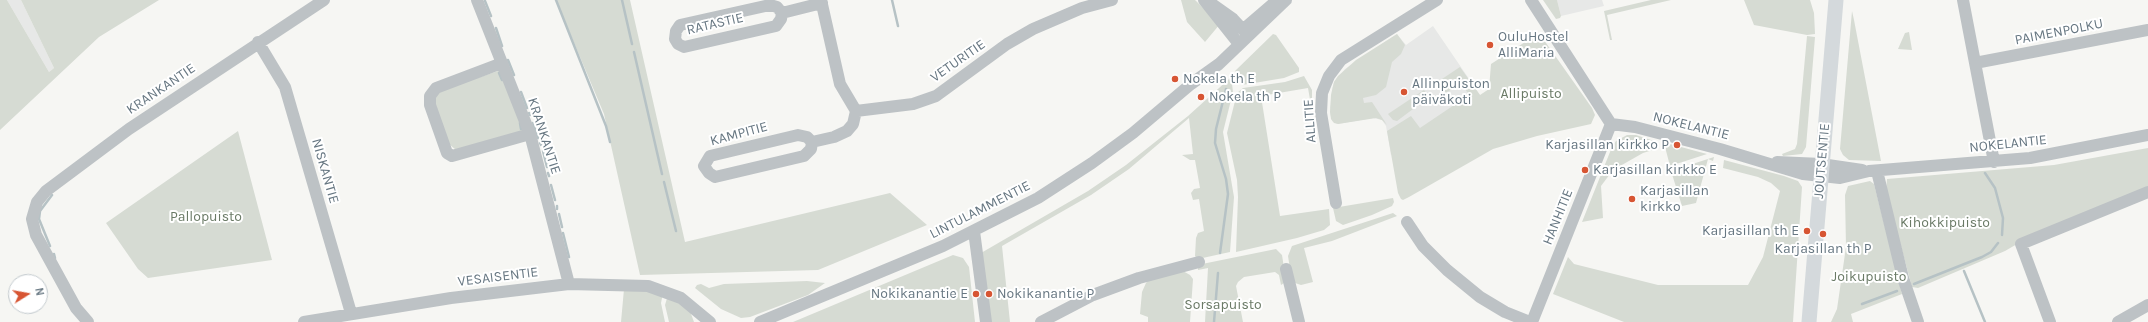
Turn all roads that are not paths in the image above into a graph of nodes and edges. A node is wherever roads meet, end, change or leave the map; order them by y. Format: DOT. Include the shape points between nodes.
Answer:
graph roads {
  1 [pos="324,0"];
  2 [pos="477,0"];
  3 [pos="1112,0"];
  4 [pos="1205,0"];
  5 [pos="1278,0"];
  6 [pos="1286,0"];
  7 [pos="1437,0"];
  8 [pos="1531,0"];
  9 [pos="1836,0"];
  10 [pos="1963,0"];
  11 [pos="822,2"];
  12 [pos="782,13"];
  13 [pos="2148,30"];
  14 [pos="1246,32"];
  15 [pos="1237,41"];
  16 [pos="258,42"];
  17 [pos="502,63"];
  18 [pos="1975,63"];
  19 [pos="856,111"];
  20 [pos="1611,124"];
  21 [pos="530,134"];
  22 [pos="2148,135"];
  23 [pos="812,142"];
  24 [pos="1994,162"];
  25 [pos="1821,170"];
  26 [pos="1873,171"];
  27 [pos="2148,192"];
  28 [pos="1336,203"];
  29 [pos="1407,222"];
  30 [pos="974,231"];
  31 [pos="1199,262"];
  32 [pos="1286,269"];
  33 [pos="569,284"];
  34 [pos="2148,305"];
  35 [pos="692,307"];
  36 [pos="351,314"];
  37 [pos="88,322"];
  38 [pos="304,322"];
  39 [pos="698,322"];
  40 [pos="710,322"];
  41 [pos="760,322"];
  42 [pos="986,322"];
  43 [pos="1041,322"];
  44 [pos="1298,322"];
  45 [pos="1531,322"];
  46 [pos="1808,322"];
  47 [pos="1918,322"];
  48 [pos="2050,322"];
  49 [pos="2118,322"];
  1 -- 16 [label="street, KRANKANTIE"];
  2 -- 17 [label="street, KRANKANTIE"];
  3 -- 19 [label="street, VETURITIE" via="1082,8 1033,29 1007,44 936,96 913,104"];
  4 -- 14 [label="street" via="1233,19"];
  4 -- 15 [label="street"];
  5 -- 14 [label="street, LINTULAMMENTIE"];
  6 -- 14 [label="street, LINTULAMMENTIE"];
  7 -- 28 [label="street, ALLITIE" via="1341,60 1329,76 1322,93 1321,113"];
  8 -- 20 [label="street"];
  9 -- 25 [label="main road, JOUTSENTIE"];
  10 -- 18 [label="street"];
  11 -- 12 [label="street"];
  11 -- 19 [label="street" via="840,84"];
  12 -- 12 [label="street, RATASTIE" via="782,19 776,26 684,47 675,39 680,25 770,5 777,7"];
  13 -- 18 [label="street, PAIMENPOLKU"];
  14 -- 15 [label="street, LINTULAMMENTIE"];
  15 -- 30 [label="street, LINTULAMMENTIE" via="1214,58 1191,84 1133,133 1092,163 1038,198"];
  16 -- 36 [label="street, NISKANTIE" via="285,87"];
  16 -- 37 [label="street, KRANKANTIE" via="129,130 46,191 37,202 32,219 36,235 76,308"];
  17 -- 21 [label="street, KRANKANTIE"];
  17 -- 21 [label="street" via="436,88 430,96 430,105 447,153 452,156"];
  18 -- 24 [label="street"];
  19 -- 23 [label="street" via="853,124 847,131"];
  20 -- 25 [label="street, NOKELANTIE" via="1635,127 1763,161"];
  20 -- 45 [label="street, HANHITIE"];
  21 -- 33 [label="street, KRANKANTIE"];
  22 -- 24 [label="street, NOKELANTIE" via="2047,155"];
  23 -- 23 [label="street, KAMPITIE" via="811,149 804,156 715,177 709,174 704,166 710,156 798,134"];
  24 -- 26 [label="street, NOKELANTIE"];
  25 -- 26 [label="street, NOKELANTIE"];
  25 -- 46 [label="main road, JOUTSENTIE"];
  26 -- 47 [label="street"];
  27 -- 48 [label="street" via="2021,244"];
  29 -- 45 [label="street" via="1423,246 1480,297 1505,312"];
  30 -- 41 [label="street, LINTULAMMENTIE"];
  30 -- 42 [label="street"];
  31 -- 43 [label="street" via="1139,278 1094,295"];
  32 -- 44 [label="street"];
  33 -- 35 [label="street, VESAISENTIE" via="648,286 681,298"];
  33 -- 36 [label="street, VESAISENTIE"];
  34 -- 49 [label="street"];
  35 -- 39 [label="street"];
  35 -- 40 [label="street, VESAISENTIE"];
  36 -- 38 [label="street, VESAISENTIE"];
}
